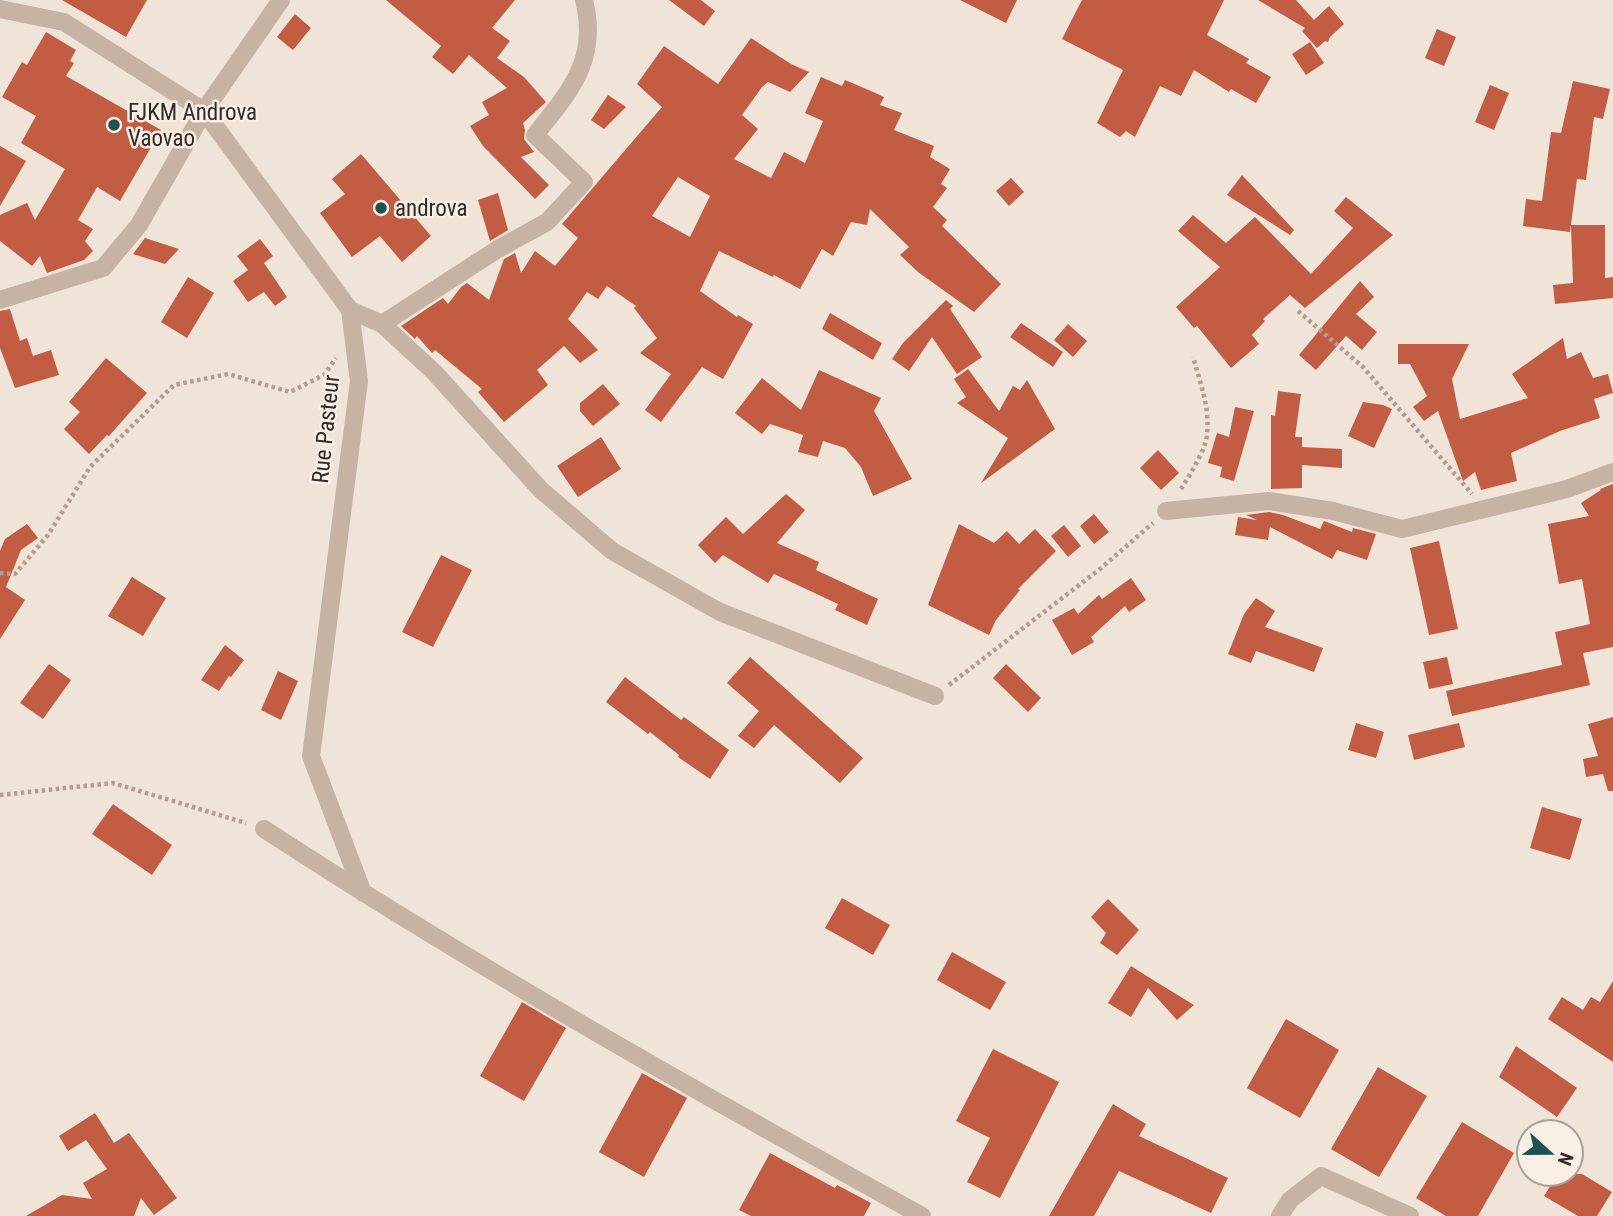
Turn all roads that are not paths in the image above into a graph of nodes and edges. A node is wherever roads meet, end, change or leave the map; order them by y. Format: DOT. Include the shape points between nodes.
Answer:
graph roads {
  1 [pos="281,0"];
  2 [pos="584,0"];
  3 [pos="0,9"];
  4 [pos="204,111"];
  5 [pos="0,300"];
  6 [pos="350,310"];
  7 [pos="382,324"];
  8 [pos="1613,472"];
  9 [pos="1166,511"];
  10 [pos="934,696"];
  11 [pos="264,829"];
  12 [pos="363,893"];
  13 [pos="922,1216"];
  14 [pos="1280,1216"];
  15 [pos="1410,1216"];
  1 -- 4 [label="street"];
  2 -- 7 [label="street" via="589,19 586,52 573,88 536,135 584,182 547,222"];
  3 -- 4 [label="street, Rue Pasteur" via="64,22"];
  4 -- 5 [label="street" via="139,225 103,268"];
  4 -- 6 [label="street, Rue Pasteur"];
  6 -- 7 [label="street"];
  6 -- 12 [label="street, Rue Pasteur" via="359,381 311,756"];
  7 -- 10 [label="street" via="434,372 540,489 612,551 720,612"];
  8 -- 9 [label="street" via="1567,489 1402,528 1269,501"];
  11 -- 12 [label="street"];
  12 -- 13 [label="street" via="744,1118"];
  14 -- 15 [label="street" via="1290,1199 1321,1176"];
}
